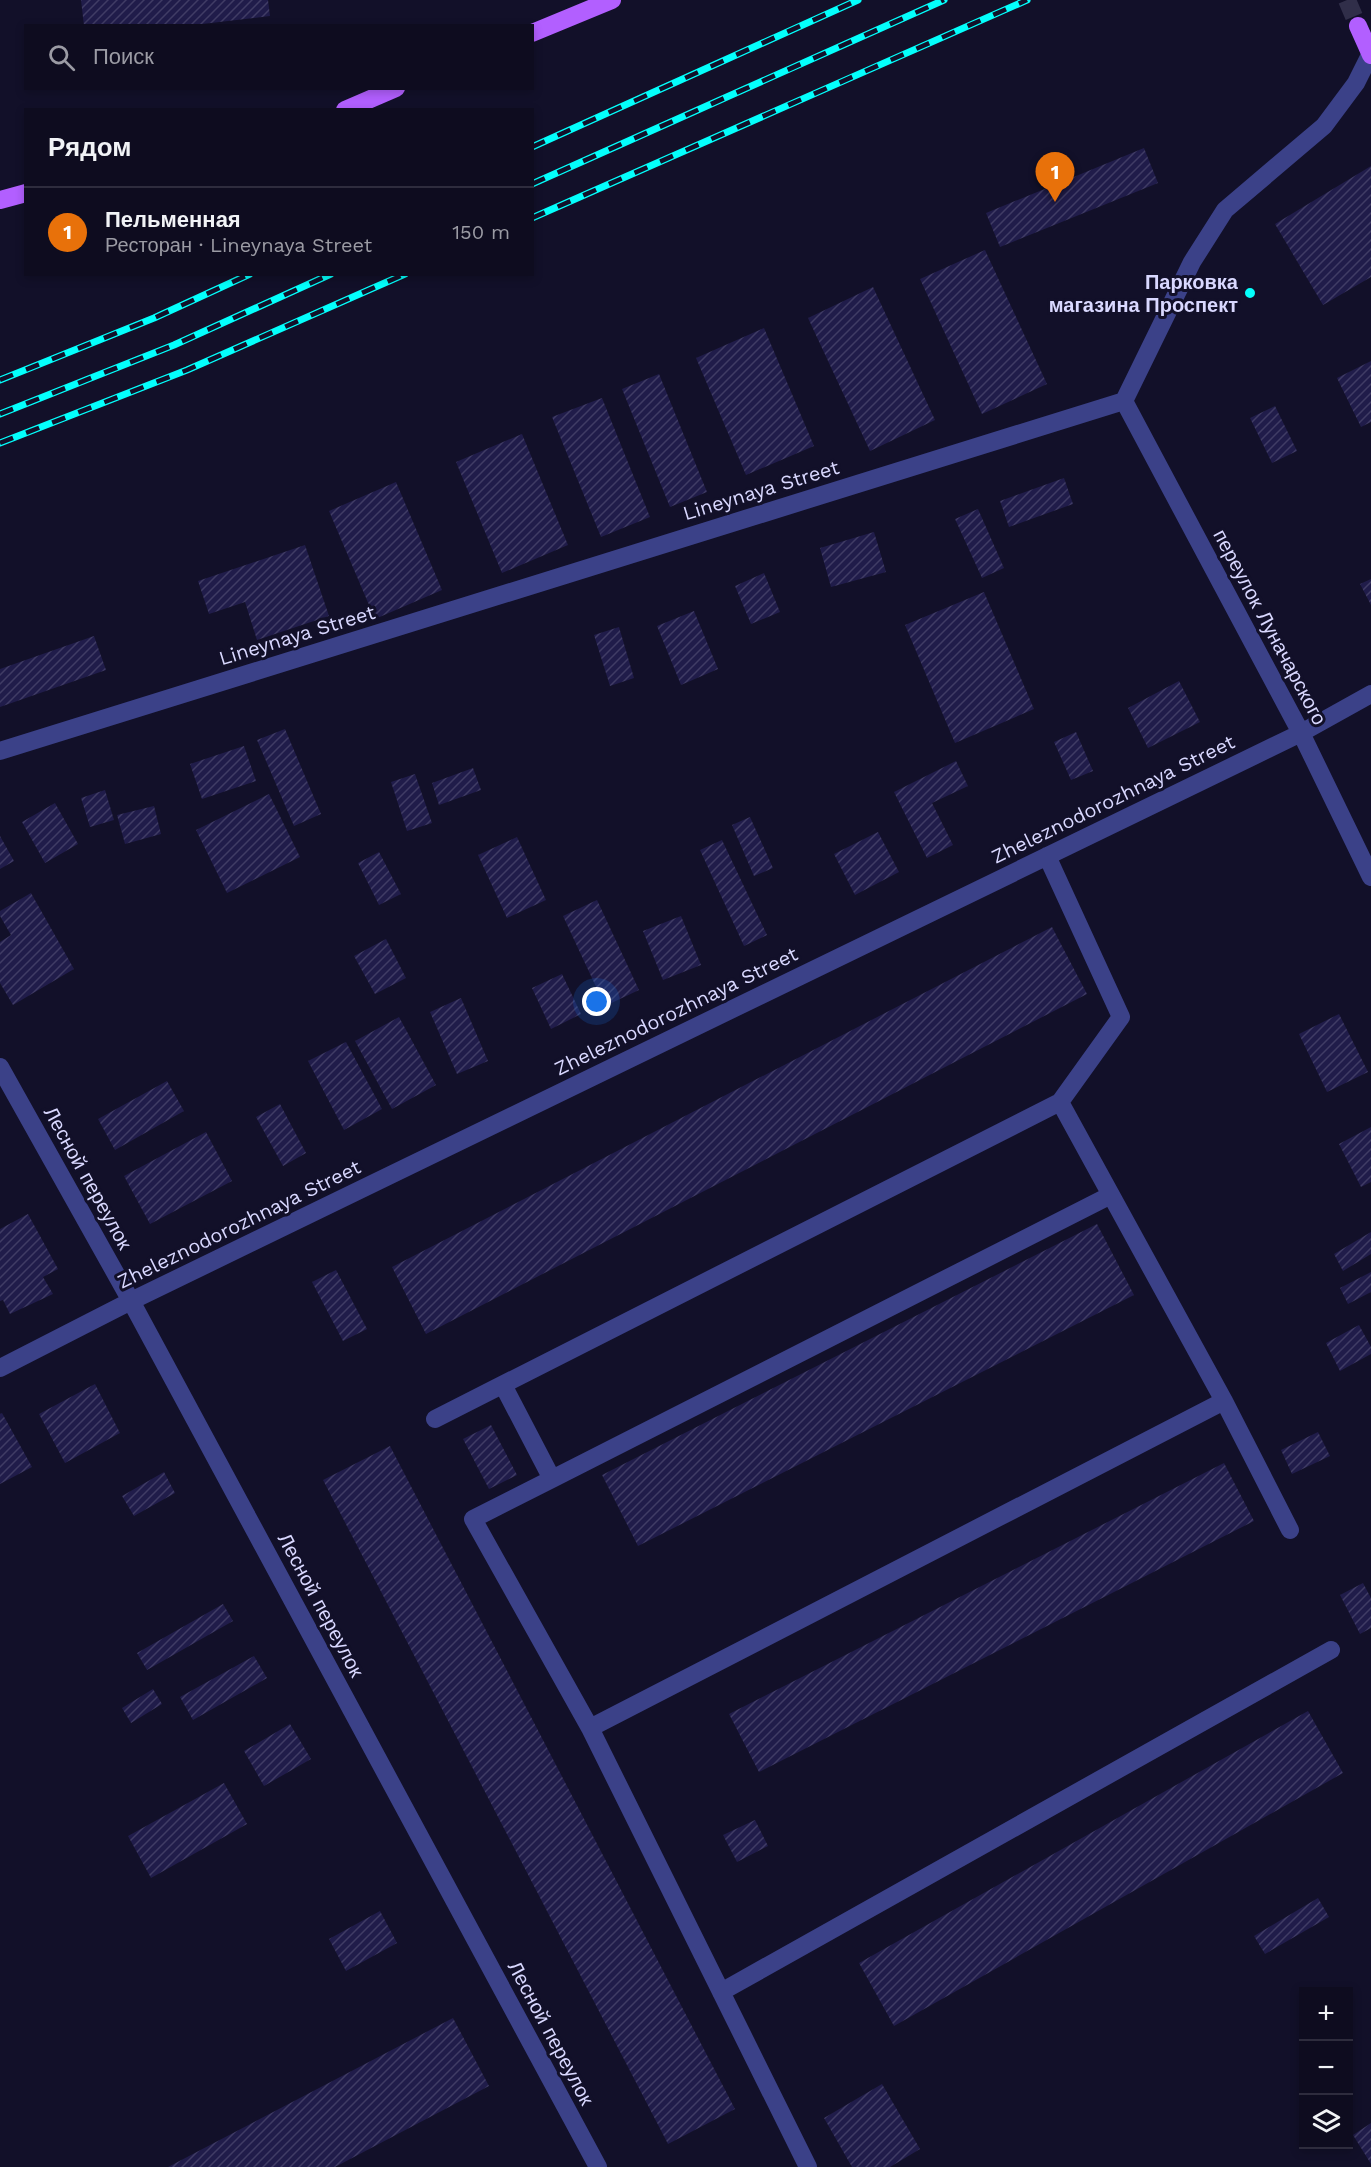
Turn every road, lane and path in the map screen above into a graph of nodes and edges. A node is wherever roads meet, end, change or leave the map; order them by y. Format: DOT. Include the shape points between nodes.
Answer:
graph roads {
  1 [pos="612,0"];
  2 [pos="1358,26"];
  3 [pos="534,32"];
  4 [pos="1370,55"];
  5 [pos="391,90"];
  6 [pos="350,108"];
  7 [pos="24,194"];
  8 [pos="0,200"];
  9 [pos="1124,401"];
  10 [pos="1371,694"];
  11 [pos="1301,733"];
  12 [pos="0,750"];
  13 [pos="1047,856"];
  14 [pos="1371,877"];
  15 [pos="0,1067"];
  16 [pos="1060,1102"];
  17 [pos="1111,1195"];
  18 [pos="131,1301"];
  19 [pos="0,1368"];
  20 [pos="503,1385"];
  21 [pos="1224,1401"];
  22 [pos="435,1419"];
  23 [pos="552,1479"];
  24 [pos="1290,1530"];
  25 [pos="1331,1650"];
  26 [pos="590,1728"];
  27 [pos="721,1992"];
  28 [pos="598,2167"];
  29 [pos="808,2167"];
  1 -- 3 [label="main road"];
  2 -- 4 [label="main road"];
  4 -- 9 [label="street" via="1356,83 1324,126 1224,210 1192,262"];
  5 -- 6 [label="main road"];
  7 -- 8 [label="main road"];
  9 -- 11 [label="street, переулок Луначарского"];
  9 -- 12 [label="street, Lineynaya Street"];
  10 -- 11 [label="street, Zheleznodorozhnaya Street"];
  11 -- 13 [label="street, Zheleznodorozhnaya Street"];
  11 -- 14 [label="street, переулок Луначарского"];
  13 -- 16 [label="street" via="1121,1017"];
  13 -- 18 [label="street, Zheleznodorozhnaya Street"];
  15 -- 18 [label="street, Лесной переулок"];
  16 -- 17 [label="street"];
  16 -- 20 [label="street"];
  17 -- 21 [label="street"];
  17 -- 23 [label="street"];
  18 -- 19 [label="street, Zheleznodorozhnaya Street"];
  18 -- 28 [label="street, Лесной переулок"];
  20 -- 22 [label="street"];
  20 -- 23 [label="street"];
  21 -- 24 [label="street"];
  21 -- 26 [label="street"];
  23 -- 26 [label="street" via="473,1519"];
  25 -- 27 [label="street"];
  26 -- 27 [label="street"];
  27 -- 29 [label="street"];
}
